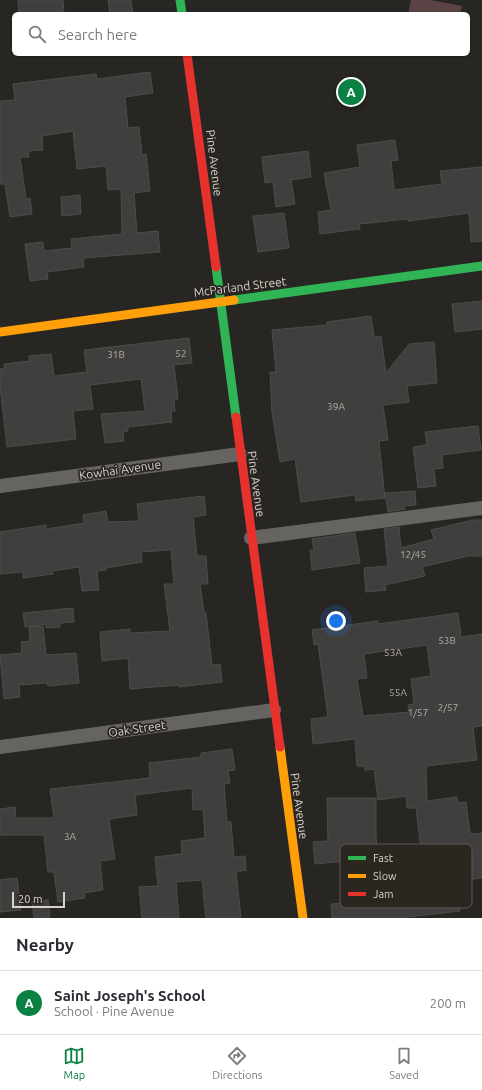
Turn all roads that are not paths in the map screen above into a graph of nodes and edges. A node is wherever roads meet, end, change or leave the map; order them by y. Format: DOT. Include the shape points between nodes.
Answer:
graph roads {
  1 [pos="180,0"];
  2 [pos="182,12"];
  3 [pos="187,56"];
  4 [pos="482,266"];
  5 [pos="220,302"];
  6 [pos="0,332"];
  7 [pos="240,454"];
  8 [pos="0,486"];
  9 [pos="482,508"];
  10 [pos="251,538"];
  11 [pos="274,710"];
  12 [pos="0,747"];
  13 [pos="303,918"];
  1 -- 2 [label="street"];
  3 -- 5 [label="street, Pine Avenue"];
  4 -- 5 [label="street, McParland Street"];
  5 -- 6 [label="street, McParland Street" via="204,302"];
  5 -- 7 [label="street, Pine Avenue"];
  7 -- 8 [label="street, Kowhai Avenue"];
  7 -- 10 [label="street, Pine Avenue"];
  9 -- 10 [label="street"];
  10 -- 11 [label="street, Pine Avenue"];
  11 -- 12 [label="street, Oak Street"];
  11 -- 13 [label="street, Pine Avenue"];
}
